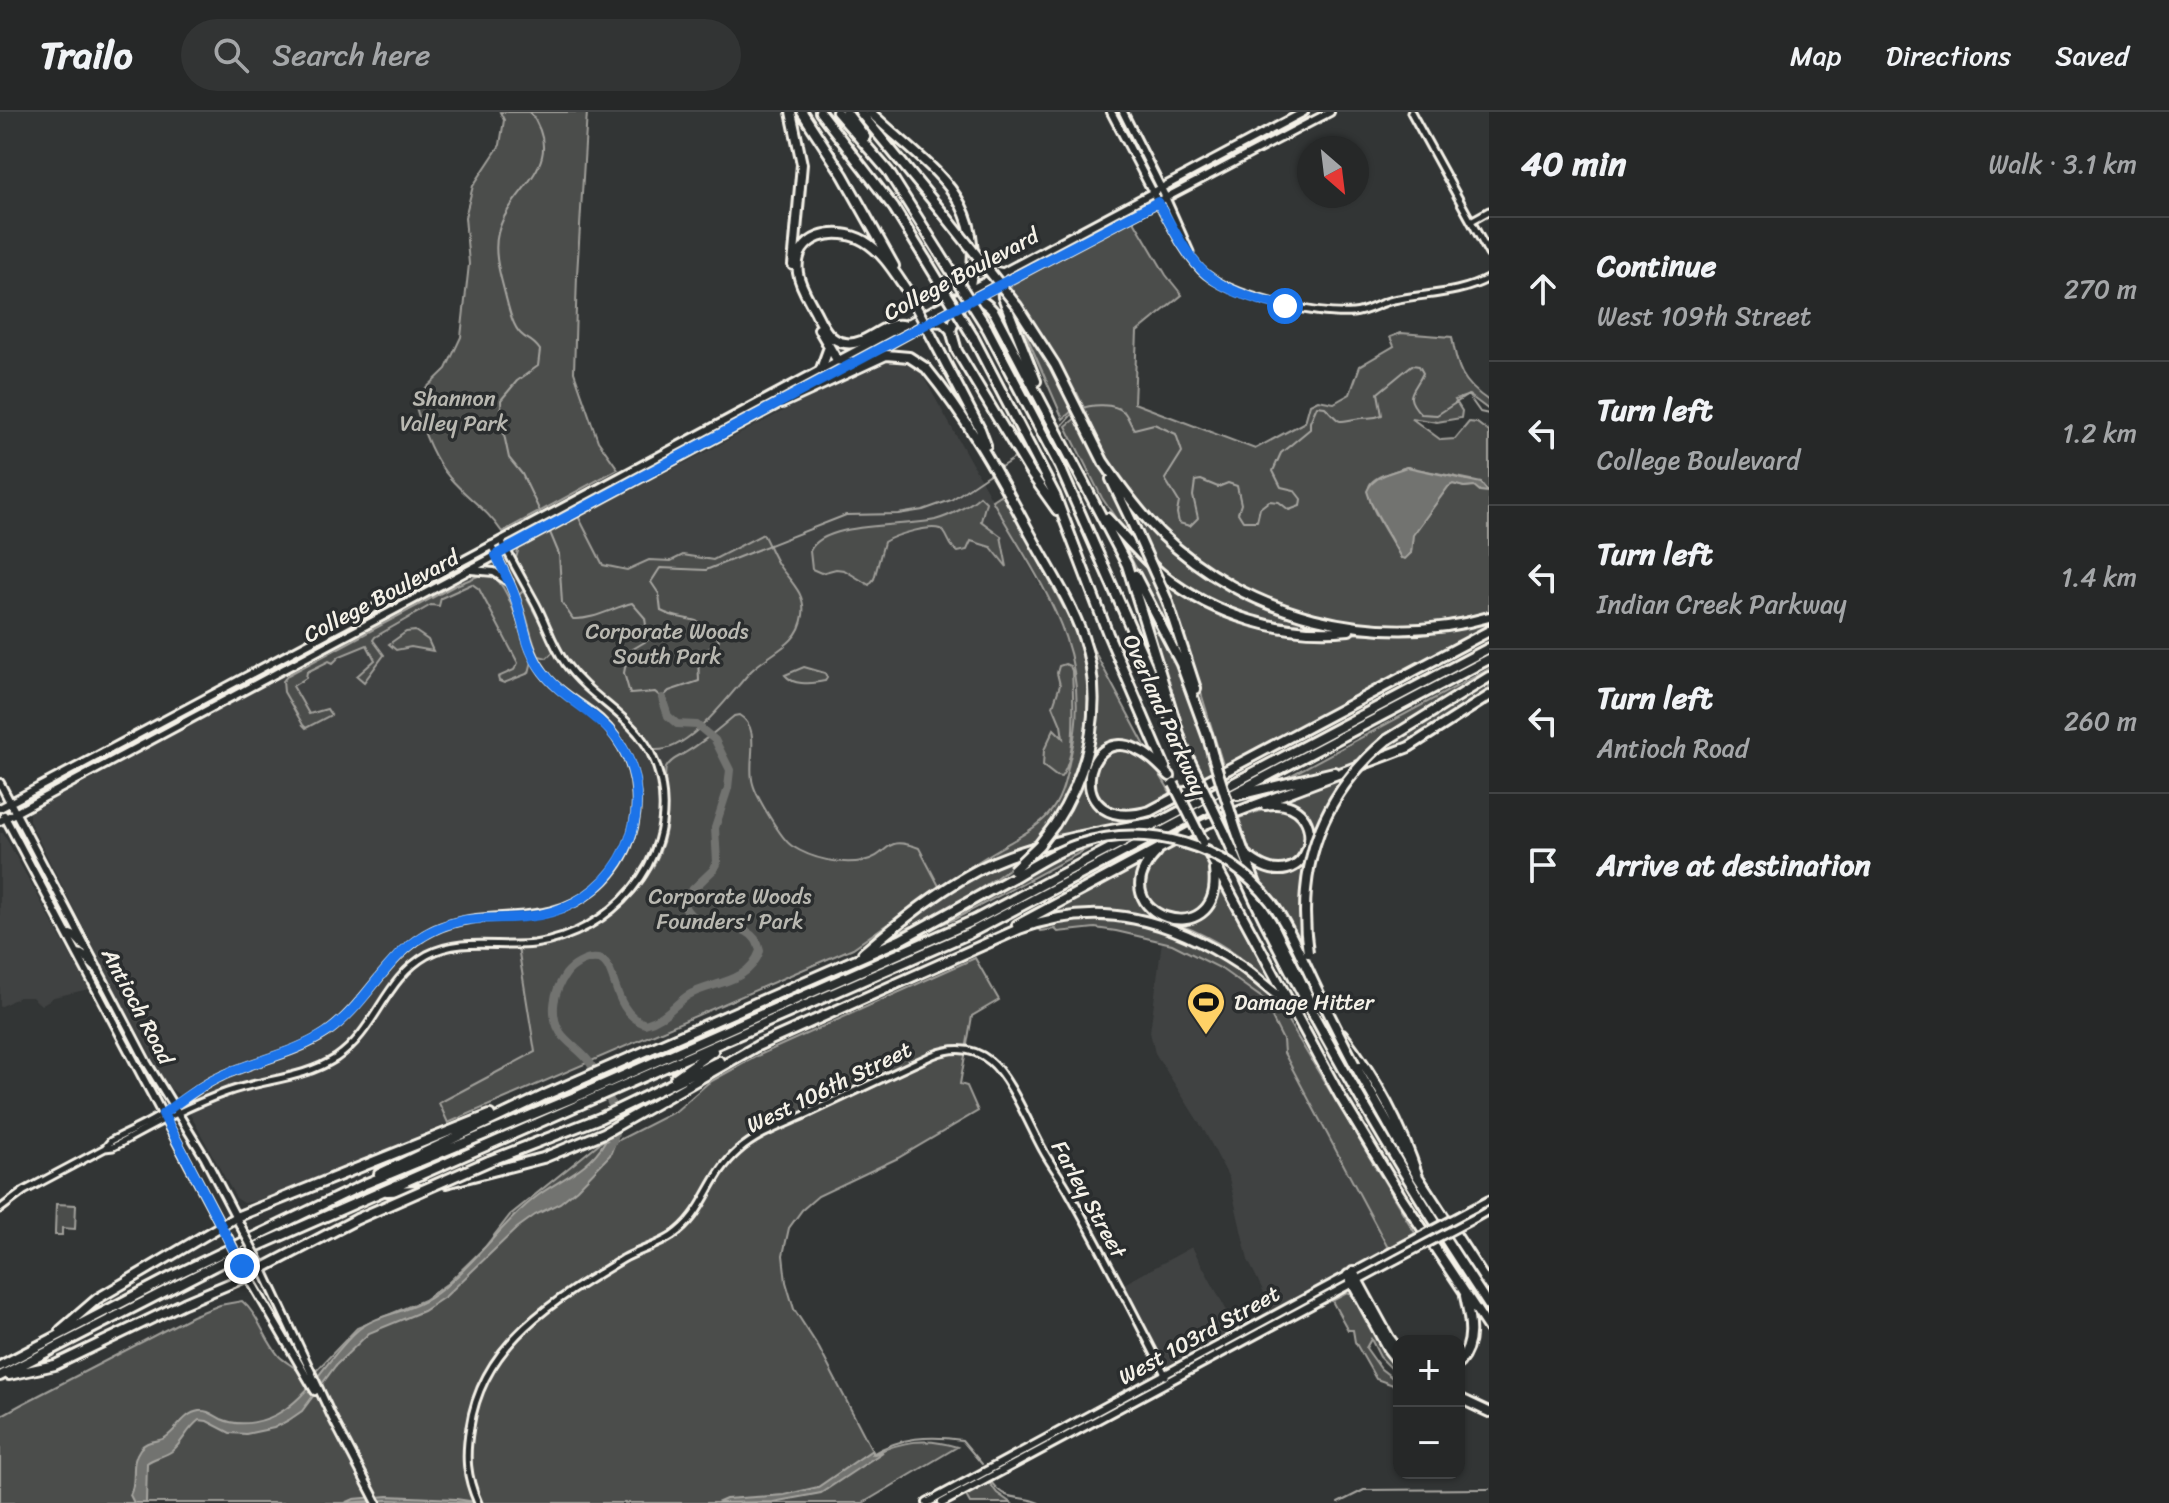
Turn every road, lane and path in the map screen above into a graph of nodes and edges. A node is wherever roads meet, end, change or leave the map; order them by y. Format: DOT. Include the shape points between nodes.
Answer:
graph roads {
  1 [pos="791,112"];
  2 [pos="802,112"];
  3 [pos="820,112"];
  4 [pos="837,112"];
  5 [pos="846,112"];
  6 [pos="860,112"];
  7 [pos="870,112"];
  8 [pos="1111,112"];
  9 [pos="1123,112"];
  10 [pos="1304,112"];
  11 [pos="1330,112"];
  12 [pos="1411,112"];
  13 [pos="888,171"];
  14 [pos="1161,188"];
  15 [pos="1153,192"];
  16 [pos="1166,198"];
  17 [pos="1158,202"];
  18 [pos="1489,211"];
  19 [pos="1471,221"];
  20 [pos="1175,225"];
  21 [pos="1489,254"];
  22 [pos="974,267"];
  23 [pos="1001,273"];
  24 [pos="1489,278"];
  25 [pos="1003,284"];
  26 [pos="908,292"];
  27 [pos="967,297"];
  28 [pos="951,300"];
  29 [pos="930,321"];
  30 [pos="902,325"];
  31 [pos="951,330"];
  32 [pos="829,347"];
  33 [pos="837,360"];
  34 [pos="852,363"];
  35 [pos="821,369"];
  36 [pos="782,403"];
  37 [pos="1046,408"];
  38 [pos="990,459"];
  39 [pos="1103,461"];
  40 [pos="1099,509"];
  41 [pos="1065,521"];
  42 [pos="501,540"];
  43 [pos="491,545"];
  44 [pos="506,550"];
  45 [pos="496,555"];
  46 [pos="1123,556"];
  47 [pos="467,570"];
  48 [pos="509,582"];
  49 [pos="1489,617"];
  50 [pos="1362,628"];
  51 [pos="1489,631"];
  52 [pos="1489,648"];
  53 [pos="1489,659"];
  54 [pos="1489,677"];
  55 [pos="1489,696"];
  56 [pos="1208,738"];
  57 [pos="1184,750"];
  58 [pos="1363,766"];
  59 [pos="1172,780"];
  60 [pos="0,783"];
  61 [pos="1230,797"];
  62 [pos="10,802"];
  63 [pos="0,808"];
  64 [pos="1246,808"];
  65 [pos="16,813"];
  66 [pos="3,820"];
  67 [pos="1164,821"];
  68 [pos="1163,846"];
  69 [pos="1244,854"];
  70 [pos="1213,863"];
  71 [pos="1014,873"];
  72 [pos="67,933"];
  73 [pos="988,944"];
  74 [pos="87,948"];
  75 [pos="78,953"];
  76 [pos="853,961"];
  77 [pos="98,969"];
  78 [pos="1308,971"];
  79 [pos="1290,1004"];
  80 [pos="730,1039"];
  81 [pos="757,1046"];
  82 [pos="964,1049"];
  83 [pos="637,1074"];
  84 [pos="545,1095"];
  85 [pos="646,1096"];
  86 [pos="582,1099"];
  87 [pos="173,1106"];
  88 [pos="178,1113"];
  89 [pos="164,1117"];
  90 [pos="1418,1177"];
  91 [pos="365,1184"];
  92 [pos="382,1191"];
  93 [pos="1489,1200"];
  94 [pos="0,1209"];
  95 [pos="1489,1210"];
  96 [pos="236,1217"];
  97 [pos="223,1229"];
  98 [pos="263,1268"];
  99 [pos="248,1276"];
  100 [pos="1353,1278"];
  101 [pos="1488,1283"];
  102 [pos="1464,1291"];
  103 [pos="1489,1306"];
  104 [pos="1489,1329"];
  105 [pos="48,1341"];
  106 [pos="1393,1343"];
  107 [pos="1465,1353"];
  108 [pos="1393,1355"];
  109 [pos="0,1366"];
  110 [pos="308,1374"];
  111 [pos="0,1376"];
  112 [pos="1168,1378"];
  113 [pos="1465,1401"];
  114 [pos="1489,1412"];
  115 [pos="931,1502"];
  116 [pos="377,1503"];
  117 [pos="478,1503"];
  118 [pos="942,1503"];
  1 -- 32 [label="highway" via="802,164 794,278"];
  2 -- 26 [label="highway"];
  3 -- 41 [label="highway, Overland Parkway, bridge" via="894,208 973,337"];
  4 -- 13 [label="highway, Overland Parkway"];
  5 -- 13 [label="highway"];
  6 -- 39 [label="highway, bridge" via="1017,306 1046,348"];
  7 -- 22 [label="highway" via="952,189 968,220"];
  8 -- 15 [label="main road"];
  9 -- 14 [label="main road"];
  10 -- 14 [label="main road, College Boulevard"];
  11 -- 16 [label="main road, College Boulevard"];
  12 -- 19 [label="street"];
  13 -- 57 [label="highway, Overland Parkway, bridge" via="987,328 1036,418"];
  14 -- 15 [label="main road, College Boulevard"];
  14 -- 16 [label="main road"];
  15 -- 17 [label="main road"];
  15 -- 23 [label="main road, College Boulevard"];
  16 -- 17 [label="main road, College Boulevard"];
  16 -- 20 [label="street"];
  17 -- 20 [label="street"];
  17 -- 25 [label="main road, College Boulevard"];
  18 -- 19 [label="street"];
  19 -- 21 [label="street"];
  20 -- 24 [label="street" via="1199,268 1272,304 1347,314 1396,299 1457,291"];
  22 -- 23 [label="highway"];
  22 -- 27 [label="highway"];
  23 -- 27 [label="main road, College Boulevard"];
  25 -- 27 [label="main road, College Boulevard"];
  25 -- 37 [label="highway" via="1003,297"];
  26 -- 30 [label="highway" via="878,252 851,235 821,235 808,243 800,258 800,281 835,339 856,343"];
  26 -- 38 [label="highway, bridge" via="980,429"];
  27 -- 28 [label="highway"];
  27 -- 29 [label="main road, College Boulevard"];
  27 -- 31 [label="highway"];
  27 -- 37 [label="highway" via="994,312"];
  28 -- 30 [label="main road, College Boulevard"];
  29 -- 31 [label="highway" via="943,322"];
  29 -- 34 [label="main road, College Boulevard"];
  30 -- 33 [label="main road, College Boulevard"];
  31 -- 41 [label="highway" via="963,363"];
  32 -- 33 [label="highway"];
  32 -- 35 [label="highway"];
  33 -- 34 [label="highway"];
  33 -- 35 [label="main road, College Boulevard"];
  34 -- 36 [label="main road, College Boulevard"];
  35 -- 42 [label="main road, College Boulevard"];
  36 -- 38 [label="highway" via="878,357 901,355 926,368"];
  36 -- 44 [label="main road, College Boulevard"];
  37 -- 40 [label="highway"];
  38 -- 71 [label="highway, bridge" via="1078,625 1093,681 1092,727 1075,787 1055,824"];
  39 -- 50 [label="highway" via="1148,521 1210,573 1280,609"];
  39 -- 56 [label="highway, bridge" via="1167,600"];
  40 -- 46 [label="highway"];
  40 -- 50 [label="highway" via="1166,577 1226,612 1299,630"];
  41 -- 59 [label="highway, Overland Parkway"];
  42 -- 43 [label="main road, College Boulevard"];
  42 -- 44 [label="street"];
  43 -- 45 [label="street"];
  43 -- 62 [label="main road, College Boulevard"];
  44 -- 45 [label="main road, College Boulevard"];
  44 -- 88 [label="street" via="566,665 629,722 653,757 663,813 659,841 646,871 615,907 564,936 530,944 463,944 424,957 399,978 361,1037 333,1060 298,1075 229,1091"];
  45 -- 47 [label="main road, College Boulevard"];
  45 -- 48 [label="street"];
  46 -- 56 [label="highway" via="1175,650"];
  46 -- 57 [label="highway"];
  47 -- 48 [label="main road" via="490,570"];
  47 -- 65 [label="main road, College Boulevard"];
  48 -- 87 [label="street" via="540,668 604,723 631,766 636,815 619,862 591,892 561,909 462,920 425,934 394,958 358,1004 327,1032 203,1085"];
  49 -- 50 [label="highway" via="1442,627"];
  51 -- 59 [label="highway" via="1150,811 1108,811 1096,801 1088,782 1098,756 1121,746 1153,759"];
  52 -- 67 [label="highway"];
  53 -- 61 [label="highway"];
  54 -- 78 [label="highway, bridge" via="1387,740 1340,791 1315,843 1307,875"];
  55 -- 58 [label="highway" via="1409,747"];
  56 -- 69 [label="highway, bridge"];
  57 -- 103 [label="highway, Overland Parkway, bridge" via="1268,928 1354,1090"];
  58 -- 61 [label="highway"];
  58 -- 64 [label="highway"];
  59 -- 70 [label="highway, Overland Parkway, bridge"];
  60 -- 62 [label="main road, Antioch Road"];
  61 -- 80 [label="highway" via="968,934"];
  62 -- 63 [label="main road, College Boulevard"];
  62 -- 65 [label="main road, Antioch Road"];
  63 -- 66 [label="main road, Antioch Road"];
  64 -- 68 [label="highway"];
  64 -- 69 [label="highway" via="1288,805 1304,818 1310,835 1303,859 1284,870 1265,869"];
  65 -- 66 [label="main road, College Boulevard"];
  65 -- 74 [label="main road, Antioch Road"];
  66 -- 72 [label="main road, Antioch Road"];
  67 -- 76 [label="highway" via="991,863"];
  67 -- 83 [label="highway" via="964,925"];
  68 -- 70 [label="highway" via="1144,867 1141,883 1146,902 1162,917 1180,921 1204,909 1215,887"];
  68 -- 73 [label="highway"];
  69 -- 90 [label="highway" via="1299,975 1378,1084"];
  70 -- 79 [label="highway, Overland Parkway"];
  71 -- 76 [label="highway" via="917,932"];
  71 -- 78 [label="highway, bridge" via="1096,839 1149,835 1189,844 1229,863 1262,892"];
  72 -- 74 [label="main road"];
  72 -- 75 [label="main road, Antioch Road"];
  73 -- 79 [label="highway" via="1069,915 1150,922 1211,947"];
  73 -- 81 [label="highway"];
  74 -- 77 [label="main road, Antioch Road"];
  75 -- 77 [label="main road"];
  75 -- 89 [label="main road, Antioch Road"];
  76 -- 84 [label="highway"];
  77 -- 87 [label="main road, Antioch Road"];
  78 -- 90 [label="highway, bridge"];
  79 -- 102 [label="highway, Overland Parkway" via="1400,1195"];
  80 -- 83 [label="highway"];
  80 -- 85 [label="highway"];
  81 -- 85 [label="highway"];
  81 -- 92 [label="highway" via="576,1146 418,1190"];
  82 -- 112 [label="street, Farley Street" via="987,1058 1002,1074"];
  82 -- 117 [label="street, West 106th Street" via="933,1055 765,1133 740,1149 713,1180 700,1210 674,1235 623,1259 512,1338 481,1386 468,1439 466,1469"];
  83 -- 86 [label="highway"];
  84 -- 91 [label="highway"];
  84 -- 96 [label="highway"];
  85 -- 98 [label="highway, bridge" via="357,1219"];
  86 -- 91 [label="highway"];
  86 -- 92 [label="highway"];
  87 -- 88 [label="main road, Antioch Road"];
  87 -- 89 [label="street"];
  88 -- 89 [label="street"];
  88 -- 96 [label="main road, Antioch Road"];
  89 -- 94 [label="street" via="111,1141"];
  89 -- 97 [label="main road, Antioch Road"];
  90 -- 101 [label="highway"];
  91 -- 105 [label="highway"];
  92 -- 111 [label="highway" via="226,1260"];
  93 -- 100 [label="main road, West 103rd Street, bridge"];
  95 -- 100 [label="main road, West 103rd Street, bridge"];
  96 -- 97 [label="highway"];
  96 -- 98 [label="main road, Antioch Road, bridge"];
  97 -- 99 [label="main road, Antioch Road, bridge"];
  97 -- 105 [label="highway" via="97,1299"];
  98 -- 99 [label="highway"];
  98 -- 110 [label="main road, Antioch Road"];
  99 -- 110 [label="main road, Antioch Road"];
  99 -- 111 [label="highway" via="55,1365"];
  100 -- 106 [label="highway"];
  100 -- 108 [label="highway"];
  100 -- 112 [label="main road, West 103rd Street"];
  102 -- 104 [label="highway, Overland Parkway"];
  102 -- 107 [label="highway" via="1471,1332"];
  105 -- 109 [label="highway"];
  110 -- 116 [label="main road, Antioch Road"];
  112 -- 115 [label="main road, West 103rd Street"];
  112 -- 118 [label="main road, West 103rd Street"];
  113 -- 114 [label="highway"];
}
